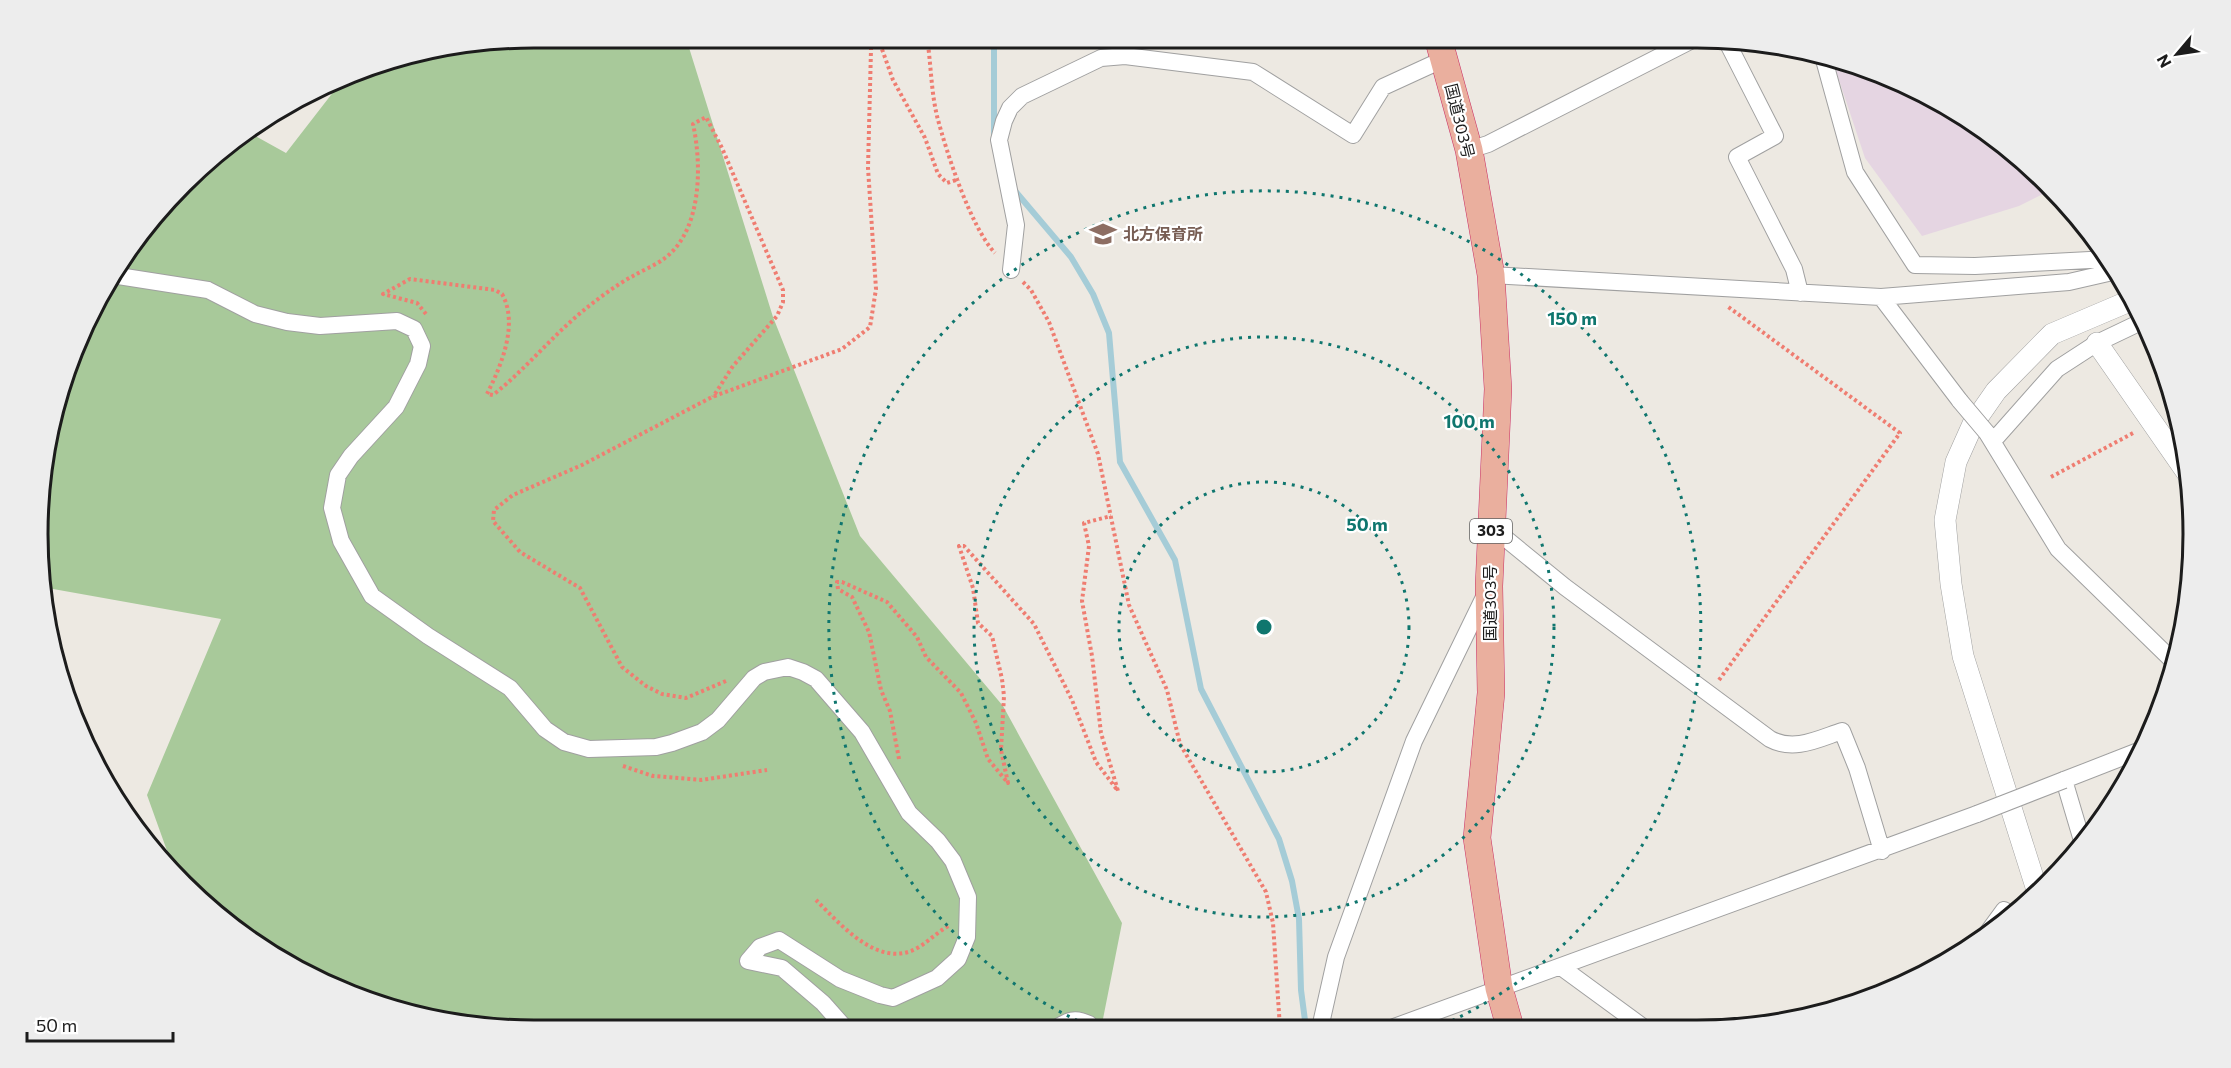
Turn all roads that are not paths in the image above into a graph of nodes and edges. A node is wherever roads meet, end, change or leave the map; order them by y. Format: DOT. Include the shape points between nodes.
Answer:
graph roads {
  1 [pos="1441,48"];
  2 [pos="1676,48"];
  3 [pos="1731,49"];
  4 [pos="1826,66"];
  5 [pos="1469,150"];
  6 [pos="2098,260"];
  7 [pos="1011,270"];
  8 [pos="2107,273"];
  9 [pos="1491,275"];
  10 [pos="122,277"];
  11 [pos="1800,293"];
  12 [pos="1881,297"];
  13 [pos="2125,303"];
  14 [pos="2136,325"];
  15 [pos="2097,343"];
  16 [pos="1991,436"];
  17 [pos="2177,458"];
  18 [pos="1491,536"];
  19 [pos="1489,586"];
  20 [pos="2167,655"];
  21 [pos="2130,754"];
  22 [pos="2064,780"];
  23 [pos="2080,834"];
  24 [pos="1882,851"];
  25 [pos="2035,883"];
  26 [pos="1561,966"];
  27 [pos="1499,988"];
  28 [pos="1326,1008"];
  29 [pos="838,1020"];
  30 [pos="1322,1020"];
  31 [pos="1332,1020"];
  32 [pos="1415,1020"];
  33 [pos="1508,1020"];
  34 [pos="1634,1020"];
  1 -- 5 [label="highway, 国道303号 / 303"];
  1 -- 7 [label="street" via="1383,87 1353,135 1253,72 1125,56 1101,58 1022,96 1010,108 999,140 1016,225"];
  2 -- 5 [label="street" via="1488,144"];
  3 -- 11 [label="street" via="1775,136 1737,157 1794,269"];
  4 -- 6 [label="street" via="1855,172 1915,265"];
  5 -- 9 [label="highway, 国道303号 / 303"];
  8 -- 12 [label="street" via="2069,282"];
  9 -- 11 [label="street"];
  9 -- 18 [label="highway, 国道303号 / 303" via="1498,389"];
  10 -- 29 [label="street" via="208,290 255,314 287,322 320,326 397,321 414,329 422,346 418,364 396,407 338,476 332,508 341,541 372,596 510,688 545,729 564,742 589,749 656,747 702,732 764,672 788,666 816,679 862,732 909,813 953,861 968,897 967,938 958,959 937,978 893,998 840,979 779,940 760,947 748,961 782,968"];
  11 -- 12 [label="street"];
  12 -- 16 [label="street, bridge"];
  13 -- 25 [label="street" via="2052,334 1996,390 1973,424 1956,462 1945,520 1963,656"];
  14 -- 15 [label="street"];
  15 -- 16 [label="street" via="2057,369"];
  15 -- 17 [label="street"];
  16 -- 20 [label="street" via="2058,549"];
  18 -- 19 [label="highway, 国道303号 / 303"];
  18 -- 24 [label="street" via="1505,538 1565,587 1782,746 1842,731"];
  19 -- 27 [label="highway, 国道303号 / 303" via="1491,693 1477,838"];
  19 -- 28 [label="street" via="1414,741 1336,957"];
  21 -- 22 [label="street"];
  22 -- 23 [label="street"];
  22 -- 24 [label="street, bridge"];
  24 -- 26 [label="street"];
  26 -- 27 [label="street"];
  26 -- 34 [label="street"];
  27 -- 32 [label="street"];
  27 -- 33 [label="highway, 国道303号 / 303"];
  28 -- 30 [label="street"];
  28 -- 31 [label="street"];
}
